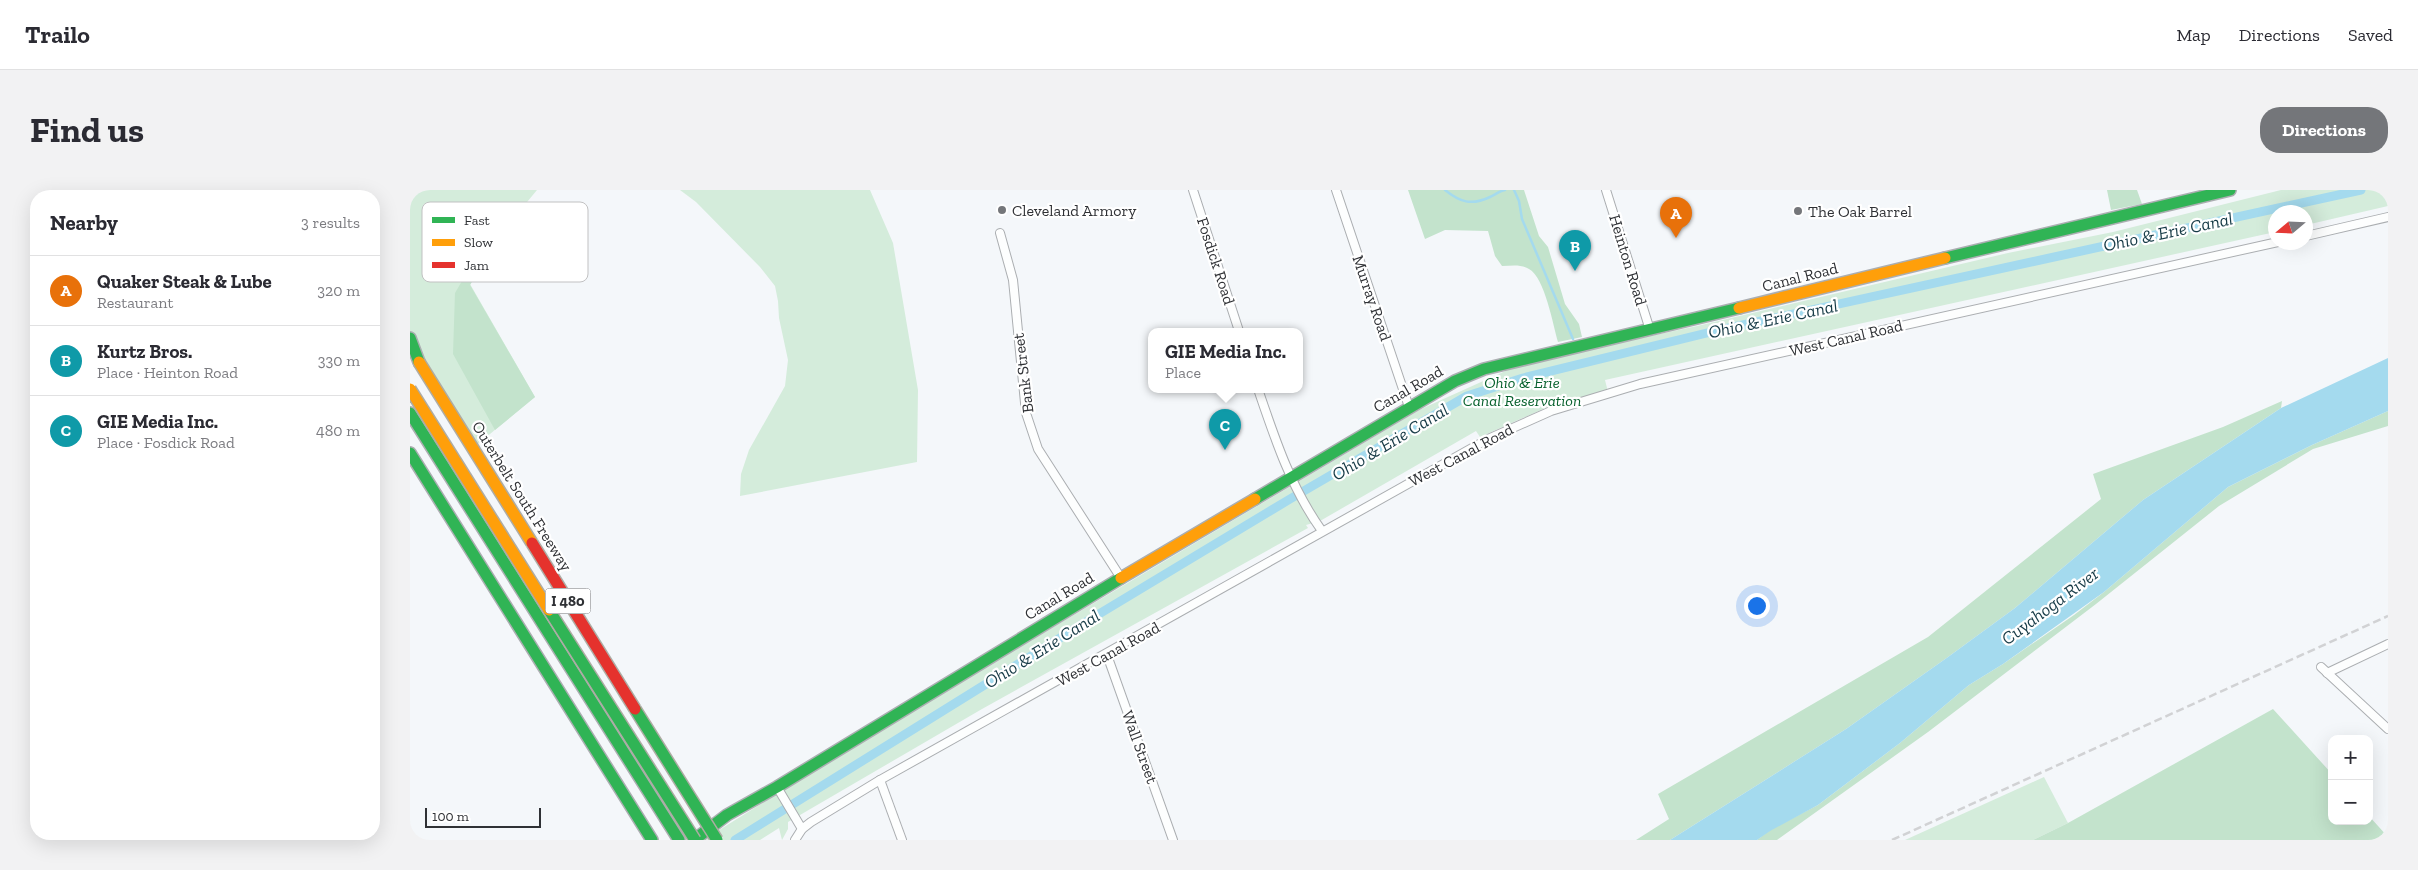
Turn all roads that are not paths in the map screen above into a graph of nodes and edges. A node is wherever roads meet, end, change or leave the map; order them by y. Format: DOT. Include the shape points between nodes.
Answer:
graph roads {
  1 [pos="1193,190"];
  2 [pos="1336,190"];
  3 [pos="1606,190"];
  4 [pos="2230,190"];
  5 [pos="2388,217"];
  6 [pos="1000,233"];
  7 [pos="2313,234"];
  8 [pos="2268,244"];
  9 [pos="1239,328"];
  10 [pos="1650,330"];
  11 [pos="410,338"];
  12 [pos="410,348"];
  13 [pos="419,362"];
  14 [pos="410,389"];
  15 [pos="1259,393"];
  16 [pos="1409,407"];
  17 [pos="410,414"];
  18 [pos="410,453"];
  19 [pos="1294,483"];
  20 [pos="1322,531"];
  21 [pos="1121,578"];
  22 [pos="2388,644"];
  23 [pos="1107,655"];
  24 [pos="2388,730"];
  25 [pos="880,780"];
  26 [pos="777,787"];
  27 [pos="802,829"];
  28 [pos="652,840"];
  29 [pos="679,840"];
  30 [pos="695,840"];
  31 [pos="716,840"];
  32 [pos="795,840"];
  33 [pos="902,840"];
  34 [pos="1172,840"];
  1 -- 9 [label="street, Fosdick Road"];
  2 -- 16 [label="street, Murray Road"];
  3 -- 10 [label="street, Heinton Road"];
  4 -- 10 [label="main road, Canal Road"];
  5 -- 7 [label="street"];
  6 -- 21 [label="street, Bank Street" via="1013,280 1026,413 1038,449"];
  8 -- 20 [label="street, West Canal Road" via="1583,400 1499,433"];
  10 -- 16 [label="main road, Canal Road" via="1484,369 1455,380"];
  11 -- 13 [label="main road"];
  12 -- 13 [label="main road, Outerbelt South Freeway / I 480"];
  13 -- 31 [label="main road, Outerbelt South Freeway / I 480, bridge"];
  14 -- 30 [label="main road, bridge"];
  15 -- 19 [label="street" via="1279,451"];
  16 -- 19 [label="main road, Canal Road"];
  17 -- 29 [label="main road"];
  18 -- 28 [label="main road"];
  19 -- 20 [label="street"];
  19 -- 21 [label="main road, Canal Road"];
  20 -- 23 [label="street, West Canal Road"];
  21 -- 26 [label="main road, Canal Road"];
  22 -- 24 [label="street" via="2324,670"];
  23 -- 25 [label="street, West Canal Road"];
  23 -- 34 [label="street, Wall Street"];
  25 -- 27 [label="street, West Canal Road"];
  25 -- 33 [label="street"];
  26 -- 27 [label="street"];
  26 -- 30 [label="main road, Canal Road" via="727,815"];
  27 -- 32 [label="street, West Canal Road"];
}
